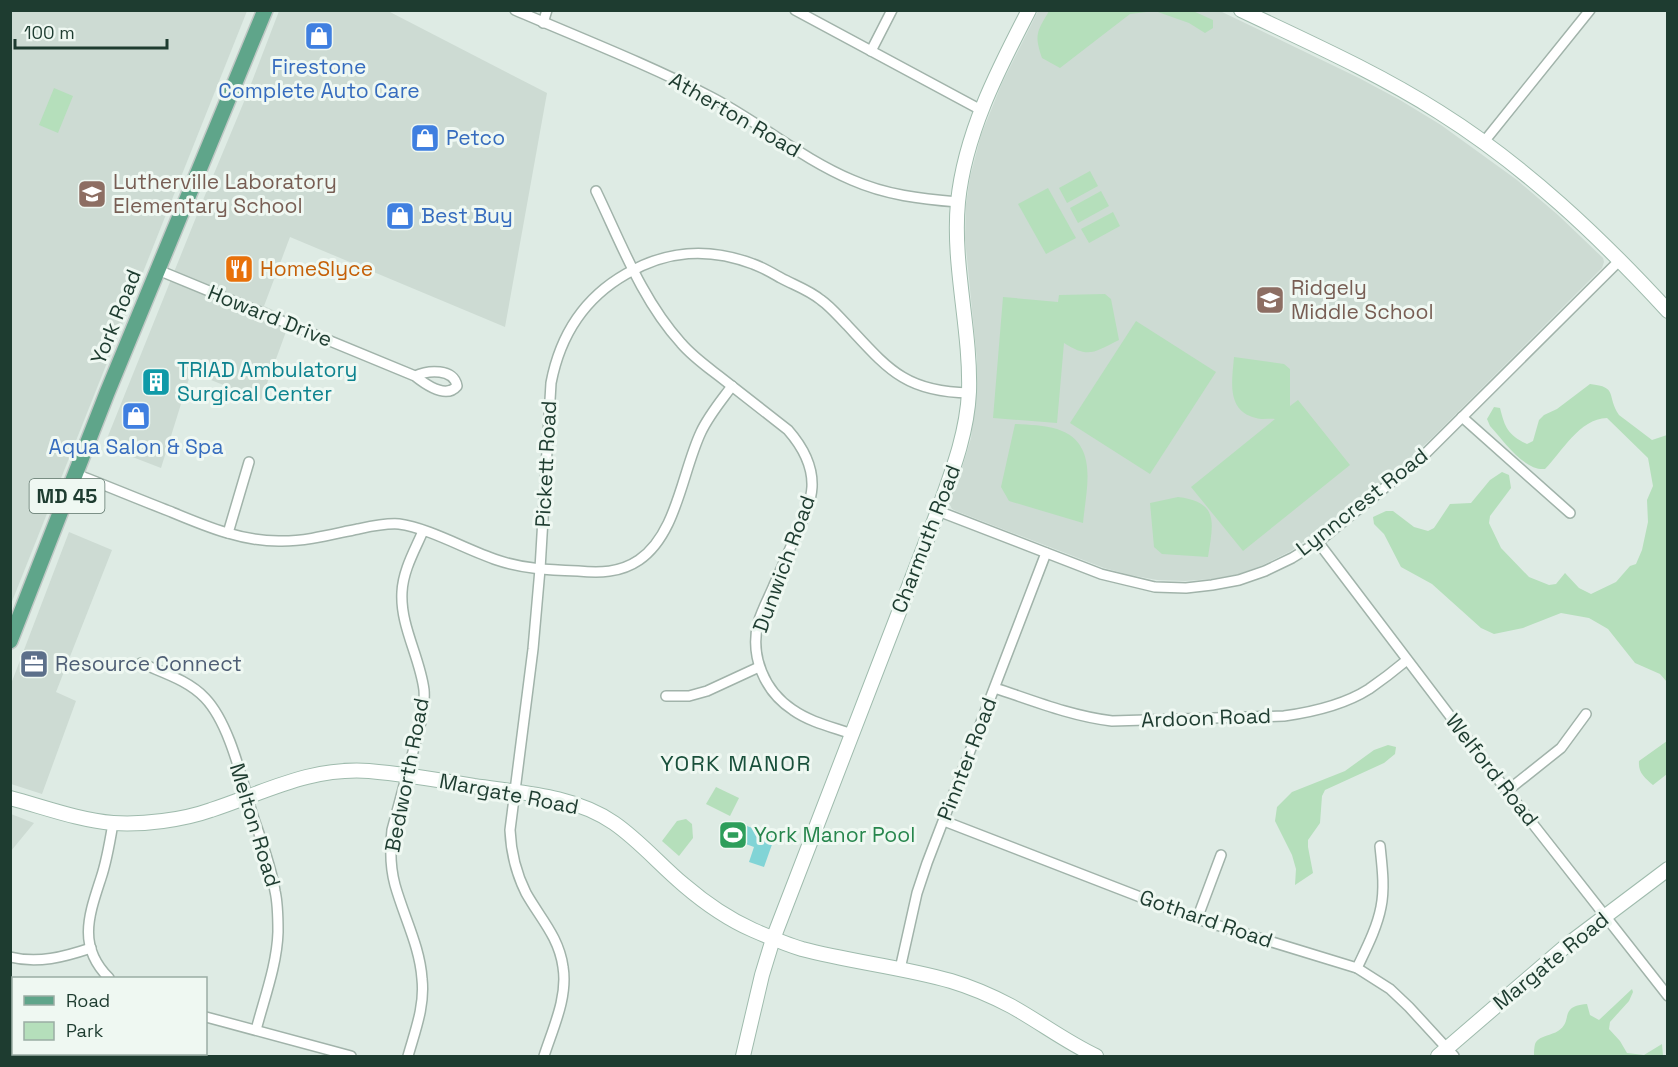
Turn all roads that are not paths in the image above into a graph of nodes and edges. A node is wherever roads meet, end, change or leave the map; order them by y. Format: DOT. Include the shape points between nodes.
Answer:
graph roads {
  1 [pos="264,10"];
  2 [pos="515,10"];
  3 [pos="547,10"];
  4 [pos="795,10"];
  5 [pos="892,10"];
  6 [pos="1029,10"];
  7 [pos="1241,10"];
  8 [pos="1590,10"];
  9 [pos="543,23"];
  10 [pos="871,51"];
  11 [pos="981,110"];
  12 [pos="1483,142"];
  13 [pos="596,191"];
  14 [pos="958,202"];
  15 [pos="1620,260"];
  16 [pos="158,270"];
  17 [pos="633,270"];
  18 [pos="1668,311"];
  19 [pos="415,376"];
  20 [pos="732,386"];
  21 [pos="969,393"];
  22 [pos="1462,417"];
  23 [pos="249,462"];
  24 [pos="76,474"];
  25 [pos="938,511"];
  26 [pos="1570,513"];
  27 [pos="423,531"];
  28 [pos="228,533"];
  29 [pos="1318,542"];
  30 [pos="1046,553"];
  31 [pos="540,569"];
  32 [pos="10,641"];
  33 [pos="1407,660"];
  34 [pos="141,663"];
  35 [pos="759,666"];
  36 [pos="995,688"];
  37 [pos="666,696"];
  38 [pos="1586,714"];
  39 [pos="852,734"];
  40 [pos="408,776"];
  41 [pos="1508,791"];
  42 [pos="515,792"];
  43 [pos="248,797"];
  44 [pos="10,798"];
  45 [pos="944,821"];
  46 [pos="113,823"];
  47 [pos="1380,846"];
  48 [pos="1221,855"];
  49 [pos="1668,869"];
  50 [pos="1605,915"];
  51 [pos="1197,919"];
  52 [pos="773,939"];
  53 [pos="91,948"];
  54 [pos="10,957"];
  55 [pos="1358,968"];
  56 [pos="900,969"];
  57 [pos="108,977"];
  58 [pos="1668,996"];
  59 [pos="207,1017"];
  60 [pos="256,1030"];
  61 [pos="1446,1054"];
  62 [pos="351,1056"];
  63 [pos="408,1056"];
  64 [pos="544,1056"];
  65 [pos="743,1056"];
  66 [pos="1096,1056"];
  1 -- 16 [label="main road, York Road / MD 45"];
  2 -- 9 [label="street, Atherton Road"];
  3 -- 9 [label="street"];
  4 -- 10 [label="street"];
  5 -- 10 [label="street"];
  6 -- 11 [label="street, Charmuth Road"];
  7 -- 12 [label="street" via="1375,75"];
  8 -- 12 [label="street"];
  9 -- 14 [label="street, Atherton Road" via="711,97 852,180 913,198"];
  10 -- 11 [label="street"];
  11 -- 14 [label="street, Charmuth Road"];
  12 -- 15 [label="street" via="1538,184"];
  13 -- 17 [label="street, Dunwich Road"];
  14 -- 21 [label="street, Charmuth Road"];
  15 -- 18 [label="street"];
  15 -- 22 [label="street, Lynncrest Road"];
  16 -- 19 [label="street, Howard Drive"];
  16 -- 24 [label="main road, York Road / MD 45"];
  17 -- 20 [label="street, Dunwich Road" via="682,345"];
  17 -- 21 [label="street, Pickett Road" via="678,254 699,252 753,264 821,299 881,362 910,382 947,393"];
  17 -- 31 [label="street, Pickett Road" via="614,281 583,310 554,364"];
  20 -- 31 [label="street" via="702,430 671,516 651,550 623,569 603,573"];
  20 -- 35 [label="street, Dunwich Road" via="798,440 811,470 808,508 759,621 755,652"];
  21 -- 25 [label="street, Charmuth Road" via="963,436"];
  22 -- 26 [label="street"];
  22 -- 29 [label="street, Lynncrest Road" via="1420,459"];
  23 -- 28 [label="street"];
  24 -- 28 [label="street"];
  24 -- 32 [label="main road, York Road / MD 45"];
  25 -- 30 [label="street, Lynncrest Road"];
  25 -- 39 [label="street, Charmuth Road"];
  27 -- 28 [label="street" via="387,524 285,541 255,540"];
  27 -- 31 [label="street" via="496,560"];
  27 -- 40 [label="street, Bedworth Road" via="402,590 404,620 424,691"];
  29 -- 30 [label="street, Lynncrest Road" via="1274,567 1239,580 1186,588 1126,581"];
  29 -- 33 [label="street, Welford Road"];
  30 -- 36 [label="street, Pinnter Road"];
  31 -- 42 [label="street, Pickett Road"];
  33 -- 36 [label="street, Ardoon Road" via="1368,690 1325,708 1284,716 1112,721 1060,711"];
  33 -- 41 [label="street, Welford Road"];
  34 -- 43 [label="street, Melton Road" via="186,682 212,706 225,729"];
  35 -- 37 [label="street" via="707,691"];
  35 -- 39 [label="street, Dunwich Road" via="783,703 805,717"];
  36 -- 45 [label="street, Pinnter Road"];
  38 -- 41 [label="street" via="1561,748"];
  39 -- 52 [label="street, Charmuth Road"];
  40 -- 42 [label="street, Margate Road"];
  40 -- 43 [label="street, Margate Road" via="335,771 306,776"];
  40 -- 63 [label="street, Bedworth Road" via="393,830 391,858 422,979 420,1014"];
  41 -- 50 [label="street, Welford Road"];
  42 -- 52 [label="street, Margate Road" via="564,800 602,816 708,904"];
  42 -- 64 [label="street, Pickett Road" via="510,843 516,868 557,944 563,967 561,1003"];
  43 -- 46 [label="street, Margate Road" via="208,812 172,819"];
  43 -- 60 [label="street, Melton Road" via="275,891 278,934"];
  44 -- 46 [label="street, Margate Road"];
  45 -- 51 [label="street, Gothard Road"];
  45 -- 56 [label="street, Pinnter Road" via="917,893"];
  46 -- 53 [label="street" via="109,850 88,918"];
  47 -- 55 [label="street" via="1381,907"];
  48 -- 51 [label="street"];
  49 -- 50 [label="street, Margate Road"];
  50 -- 58 [label="street, Welford Road"];
  50 -- 61 [label="street, Margate Road" via="1536,970"];
  51 -- 55 [label="street, Gothard Road"];
  52 -- 56 [label="street, Margate Road" via="801,949"];
  52 -- 65 [label="street, Charmuth Road"];
  53 -- 54 [label="street" via="47,960"];
  53 -- 57 [label="street"];
  55 -- 61 [label="street, Gothard Road" via="1409,1007"];
  56 -- 66 [label="street, Margate Road" via="985,994"];
  59 -- 60 [label="street"];
  60 -- 62 [label="street"];
}
